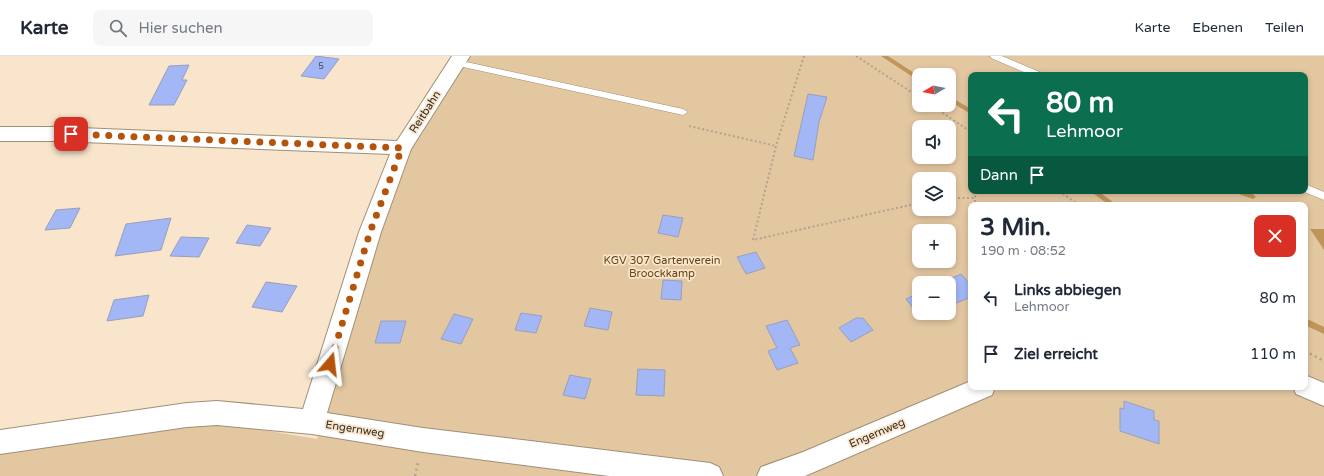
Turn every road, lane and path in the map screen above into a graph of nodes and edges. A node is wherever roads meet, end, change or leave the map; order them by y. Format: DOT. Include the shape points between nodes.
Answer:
graph roads {
  1 [pos="804,56"];
  2 [pos="856,56"];
  3 [pos="994,56"];
  4 [pos="459,59"];
  5 [pos="1032,72"];
  6 [pos="912,92"];
  7 [pos="683,112"];
  8 [pos="941,112"];
  9 [pos="968,130"];
  10 [pos="0,134"];
  11 [pos="776,146"];
  12 [pos="402,148"];
  13 [pos="1308,189"];
  14 [pos="974,194"];
  15 [pos="1063,194"];
  16 [pos="1324,196"];
  17 [pos="956,198"];
  18 [pos="974,198"];
  19 [pos="975,202"];
  20 [pos="1075,202"];
  21 [pos="912,205"];
  22 [pos="1308,352"];
  23 [pos="1324,360"];
  24 [pos="1308,388"];
  25 [pos="976,390"];
  26 [pos="1324,396"];
  27 [pos="312,422"];
  28 [pos="0,442"];
  29 [pos="710,476"];
  30 [pos="770,476"];
  1 -- 11 [label="path"];
  2 -- 6 [label="path"];
  3 -- 5 [label="lane"];
  4 -- 7 [label="lane"];
  4 -- 12 [label="street, Reitbahn"];
  7 -- 11 [label="path" via="690,127"];
  8 -- 9 [label="path"];
  10 -- 12 [label="street"];
  11 -- 21 [label="path" via="753,240"];
  12 -- 27 [label="street, Reitbahn" via="370,232"];
  13 -- 16 [label="lane"];
  14 -- 18 [label="path"];
  15 -- 20 [label="path"];
  17 -- 18 [label="path"];
  18 -- 19 [label="path"];
  22 -- 23 [label="path"];
  24 -- 26 [label="street"];
  25 -- 30 [label="street, Engernweg"];
  27 -- 28 [label="street, Engernweg" via="217,413"];
  27 -- 29 [label="street, Engernweg" via="423,440"];
}
